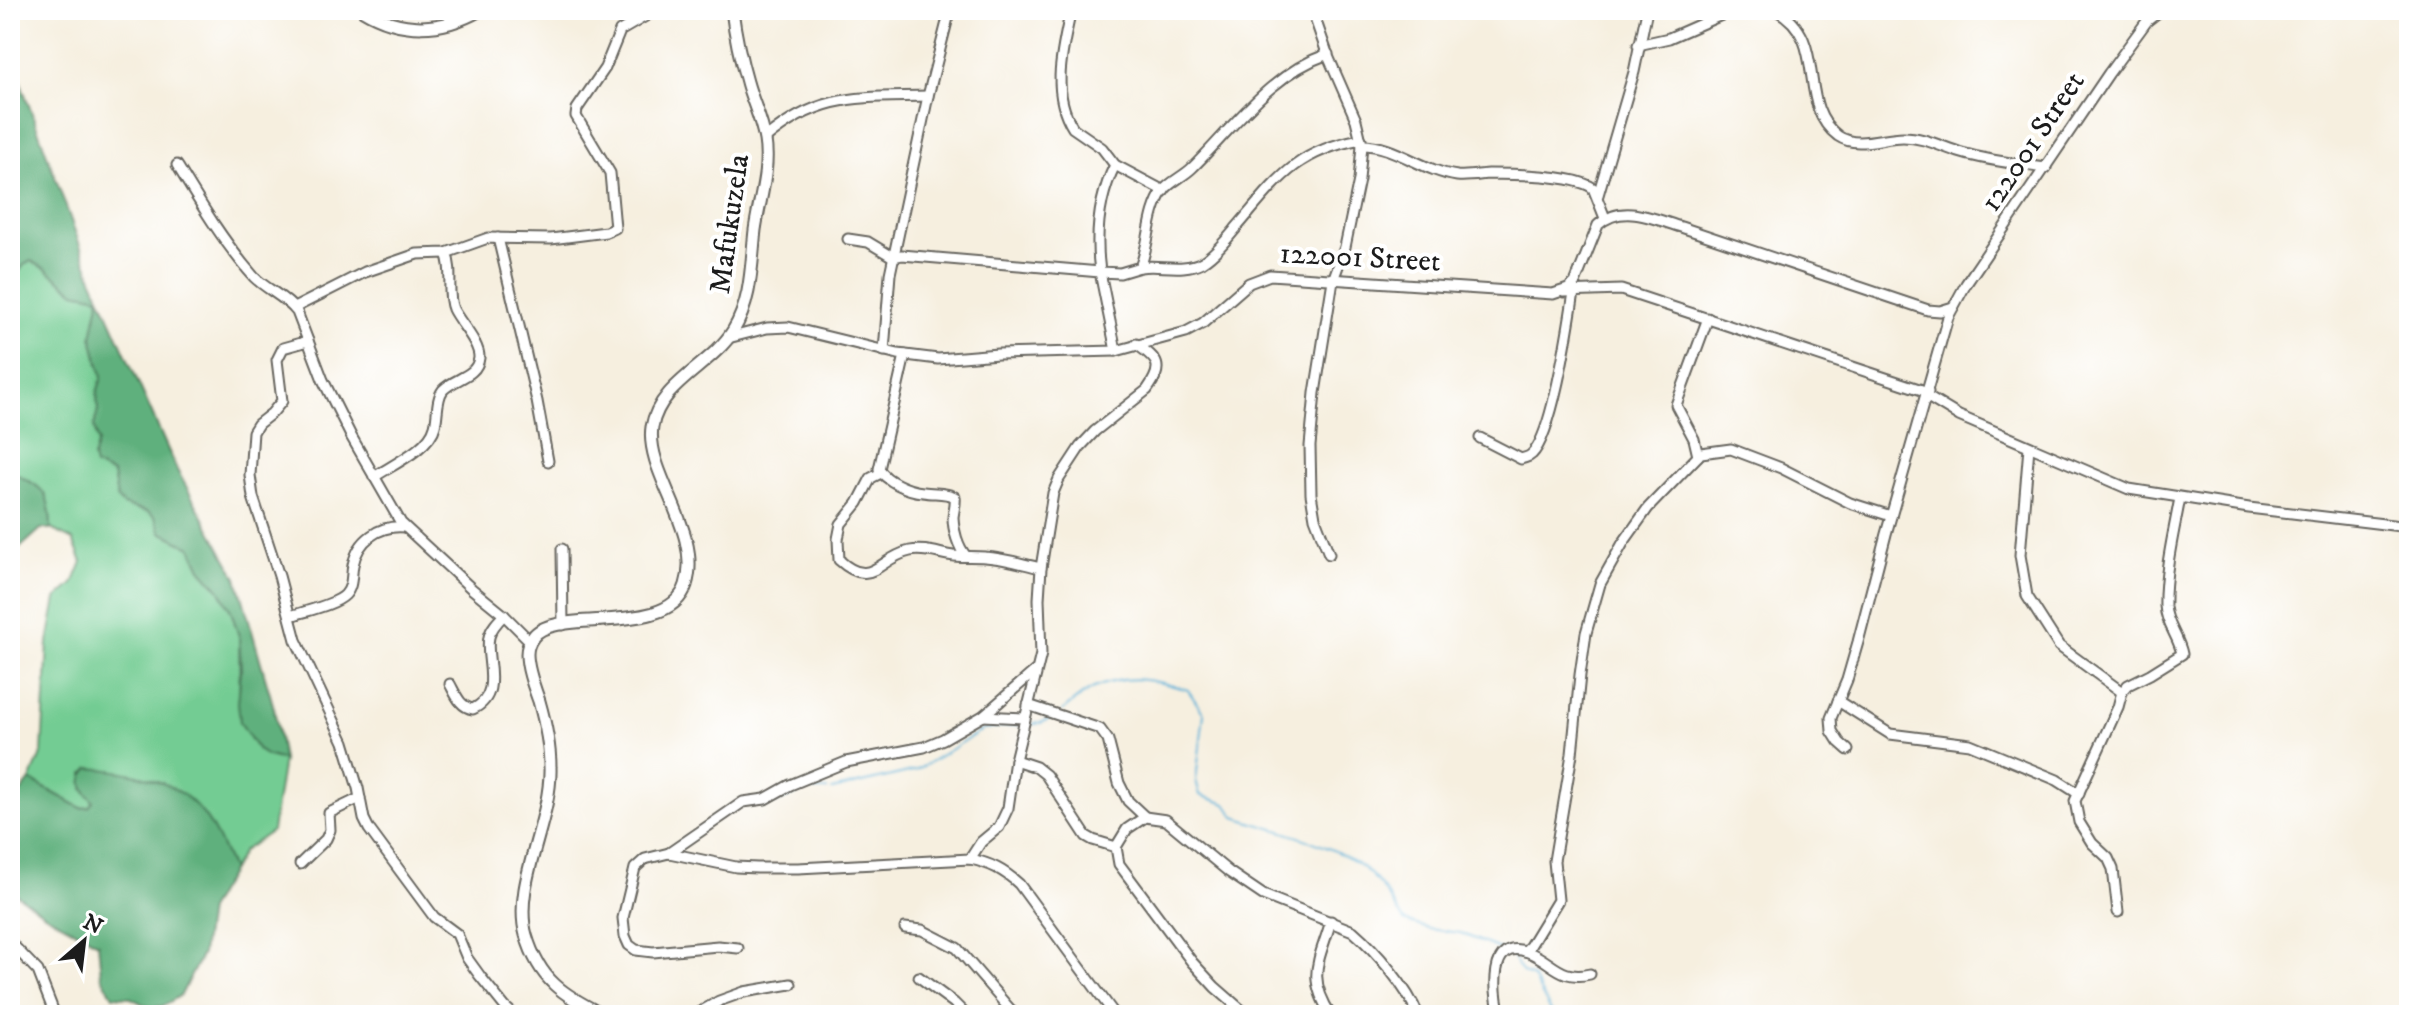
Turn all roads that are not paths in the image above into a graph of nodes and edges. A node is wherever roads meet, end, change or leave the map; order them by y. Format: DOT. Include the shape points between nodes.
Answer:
graph roads {
  1 [pos="363,10"];
  2 [pos="480,10"];
  3 [pos="656,10"];
  4 [pos="732,10"];
  5 [pos="950,10"];
  6 [pos="1071,10"];
  7 [pos="1335,10"];
  8 [pos="1359,10"];
  9 [pos="1647,10"];
  10 [pos="1733,10"];
  11 [pos="1776,10"];
  12 [pos="2161,10"];
  13 [pos="1315,12"];
  14 [pos="1638,45"];
  15 [pos="1328,54"];
  16 [pos="928,96"];
  17 [pos="765,139"];
  18 [pos="1362,142"];
  19 [pos="177,165"];
  20 [pos="1115,165"];
  21 [pos="2046,168"];
  22 [pos="1164,191"];
  23 [pos="1598,195"];
  24 [pos="1605,218"];
  25 [pos="498,238"];
  26 [pos="848,239"];
  27 [pos="446,253"];
  28 [pos="893,257"];
  29 [pos="1140,267"];
  30 [pos="1100,272"];
  31 [pos="1333,280"];
  32 [pos="1561,292"];
  33 [pos="1574,292"];
  34 [pos="1953,307"];
  35 [pos="294,308"];
  36 [pos="1708,318"];
  37 [pos="728,338"];
  38 [pos="308,341"];
  39 [pos="1136,344"];
  40 [pos="884,351"];
  41 [pos="1116,351"];
  42 [pos="905,355"];
  43 [pos="1927,394"];
  44 [pos="1480,438"];
  45 [pos="2029,447"];
  46 [pos="1698,456"];
  47 [pos="548,461"];
  48 [pos="881,473"];
  49 [pos="374,477"];
  50 [pos="2180,498"];
  51 [pos="1891,516"];
  52 [pos="404,527"];
  53 [pos="2409,527"];
  54 [pos="562,549"];
  55 [pos="1329,554"];
  56 [pos="966,556"];
  57 [pos="1041,568"];
  58 [pos="504,615"];
  59 [pos="291,616"];
  60 [pos="563,625"];
  61 [pos="530,641"];
  62 [pos="1037,670"];
  63 [pos="450,684"];
  64 [pos="2122,692"];
  65 [pos="1838,701"];
  66 [pos="1028,705"];
  67 [pos="983,716"];
  68 [pos="1024,718"];
  69 [pos="1848,750"];
  70 [pos="1015,760"];
  71 [pos="2079,794"];
  72 [pos="360,798"];
  73 [pos="1145,817"];
  74 [pos="1116,847"];
  75 [pos="669,853"];
  76 [pos="970,859"];
  77 [pos="300,864"];
  78 [pos="2118,912"];
  79 [pos="1331,921"];
  80 [pos="905,928"];
  81 [pos="10,942"];
  82 [pos="738,948"];
  83 [pos="1525,951"];
  84 [pos="1590,974"];
  85 [pos="919,977"];
  86 [pos="791,984"];
  87 [pos="55,1015"];
  88 [pos="514,1015"];
  89 [pos="603,1015"];
  90 [pos="695,1015"];
  91 [pos="966,1015"];
  92 [pos="1015,1015"];
  93 [pos="1115,1015"];
  94 [pos="1247,1015"];
  95 [pos="1331,1015"];
  96 [pos="1418,1015"];
  97 [pos="1500,1015"];
  1 -- 2 [label="main road" via="408,28 449,23"];
  3 -- 25 [label="street" via="620,31 605,68 577,109 576,116 610,173 615,228 551,239"];
  4 -- 17 [label="main road, Mafukuzela"];
  5 -- 16 [label="street"];
  6 -- 20 [label="street" via="1059,70 1067,115 1073,128 1102,148"];
  7 -- 8 [label="street"];
  9 -- 14 [label="street"];
  10 -- 14 [label="street" via="1669,38"];
  11 -- 21 [label="street" via="1805,40 1821,113 1844,139 1915,137 1987,159"];
  12 -- 21 [label="street, 122001 Street" via="2129,44"];
  13 -- 15 [label="street"];
  14 -- 23 [label="street"];
  15 -- 18 [label="street"];
  15 -- 22 [label="street" via="1305,64 1254,102 1189,172"];
  16 -- 17 [label="street" via="853,98 819,105"];
  16 -- 28 [label="street"];
  17 -- 37 [label="main road, Mafukuzela" via="749,289"];
  18 -- 23 [label="street" via="1434,171 1580,182"];
  18 -- 29 [label="street" via="1324,148 1296,165 1202,262"];
  18 -- 31 [label="street" via="1345,247"];
  19 -- 35 [label="street" via="241,260 265,288"];
  20 -- 22 [label="street"];
  20 -- 30 [label="street" via="1099,216"];
  21 -- 34 [label="street, 122001 Street"];
  22 -- 29 [label="street"];
  23 -- 24 [label="street"];
  24 -- 32 [label="street" via="1579,276"];
  24 -- 34 [label="street" via="1644,216 1922,309"];
  25 -- 27 [label="street"];
  25 -- 47 [label="street"];
  26 -- 28 [label="street" via="868,242"];
  27 -- 35 [label="street" via="395,260"];
  27 -- 49 [label="street" via="453,309 479,360 474,370 445,388 435,428 425,443"];
  28 -- 30 [label="street"];
  28 -- 40 [label="street"];
  29 -- 30 [label="street"];
  30 -- 41 [label="street"];
  31 -- 32 [label="street, 122001 Street"];
  31 -- 39 [label="street, 122001 Street" via="1259,278 1203,323"];
  31 -- 55 [label="street" via="1309,467 1315,518"];
  32 -- 33 [label="street, 122001 Street"];
  33 -- 36 [label="street, 122001 Street" via="1621,290"];
  33 -- 44 [label="street" via="1553,405 1536,448 1521,459"];
  34 -- 43 [label="street, 122001 Street"];
  35 -- 38 [label="street"];
  36 -- 43 [label="street, 122001 Street"];
  36 -- 46 [label="street" via="1676,405"];
  37 -- 40 [label="street, 122001 Street" via="788,327"];
  37 -- 60 [label="main road, Mafukuzela" via="663,400 652,429 655,458 687,552 683,594 672,605 642,616"];
  38 -- 49 [label="street"];
  38 -- 59 [label="street" via="279,354 282,401 253,432 250,475"];
  39 -- 41 [label="street, 122001 Street"];
  39 -- 57 [label="street" via="1156,359 1157,373 1147,390 1095,431 1068,462 1053,493"];
  40 -- 42 [label="street, 122001 Street"];
  41 -- 42 [label="street, 122001 Street" via="947,359"];
  42 -- 48 [label="street"];
  43 -- 45 [label="street, 122001 Street" via="1959,416"];
  43 -- 51 [label="street, 122001 Street"];
  45 -- 50 [label="street, 122001 Street" via="2119,486"];
  45 -- 64 [label="street" via="2020,555 2027,596 2059,646"];
  46 -- 51 [label="street" via="1731,449"];
  46 -- 83 [label="street" via="1648,508 1600,584 1586,633 1554,861 1558,900"];
  48 -- 56 [label="street" via="916,491 955,497 953,523"];
  48 -- 56 [label="street" via="871,478 841,524 839,560 868,574 898,554 919,549"];
  49 -- 52 [label="street"];
  50 -- 53 [label="street, 122001 Street"];
  50 -- 64 [label="street" via="2165,606 2182,654"];
  51 -- 65 [label="street, 122001 Street"];
  52 -- 58 [label="street"];
  52 -- 59 [label="street" via="387,527 367,538 355,557 345,595"];
  54 -- 60 [label="street"];
  56 -- 57 [label="street"];
  57 -- 62 [label="street"];
  58 -- 61 [label="street"];
  58 -- 63 [label="street" via="489,635 491,684 482,703 467,708"];
  59 -- 72 [label="street" via="296,640 344,742"];
  60 -- 61 [label="main road, Mafukuzela" via="546,626"];
  61 -- 89 [label="main road" via="528,664 543,715 550,767 546,810 524,900 525,931 533,957 550,982"];
  62 -- 66 [label="street"];
  62 -- 67 [label="street"];
  64 -- 71 [label="street"];
  65 -- 69 [label="street, 122001 Street" via="1832,731"];
  65 -- 71 [label="street" via="1890,734 1970,744"];
  66 -- 68 [label="street"];
  66 -- 73 [label="street" via="1100,729 1128,801"];
  67 -- 68 [label="street"];
  67 -- 75 [label="street" via="924,747 846,762 765,799 743,802"];
  68 -- 70 [label="street"];
  70 -- 74 [label="street" via="1046,775 1086,836"];
  70 -- 76 [label="street" via="1004,819"];
  71 -- 78 [label="street" via="2079,822 2113,869"];
  72 -- 77 [label="street" via="329,813 326,839"];
  72 -- 88 [label="street" via="377,842 434,917 457,934 467,958"];
  73 -- 74 [label="street" via="1127,829"];
  73 -- 79 [label="street" via="1166,820 1263,895"];
  74 -- 94 [label="street" via="1119,864 1192,962"];
  75 -- 76 [label="street" via="757,868"];
  75 -- 82 [label="street" via="645,859 635,868 623,918 629,945 647,952"];
  76 -- 93 [label="street" via="1006,872 1019,884"];
  79 -- 95 [label="street" via="1316,976"];
  79 -- 96 [label="street" via="1362,939 1404,989"];
  80 -- 92 [label="street" via="922,930 957,948"];
  81 -- 87 [label="street" via="38,971"];
  83 -- 84 [label="street" via="1564,974"];
  83 -- 97 [label="street" via="1511,951 1498,964"];
  85 -- 91 [label="street"];
  86 -- 90 [label="street" via="744,992"];
}
